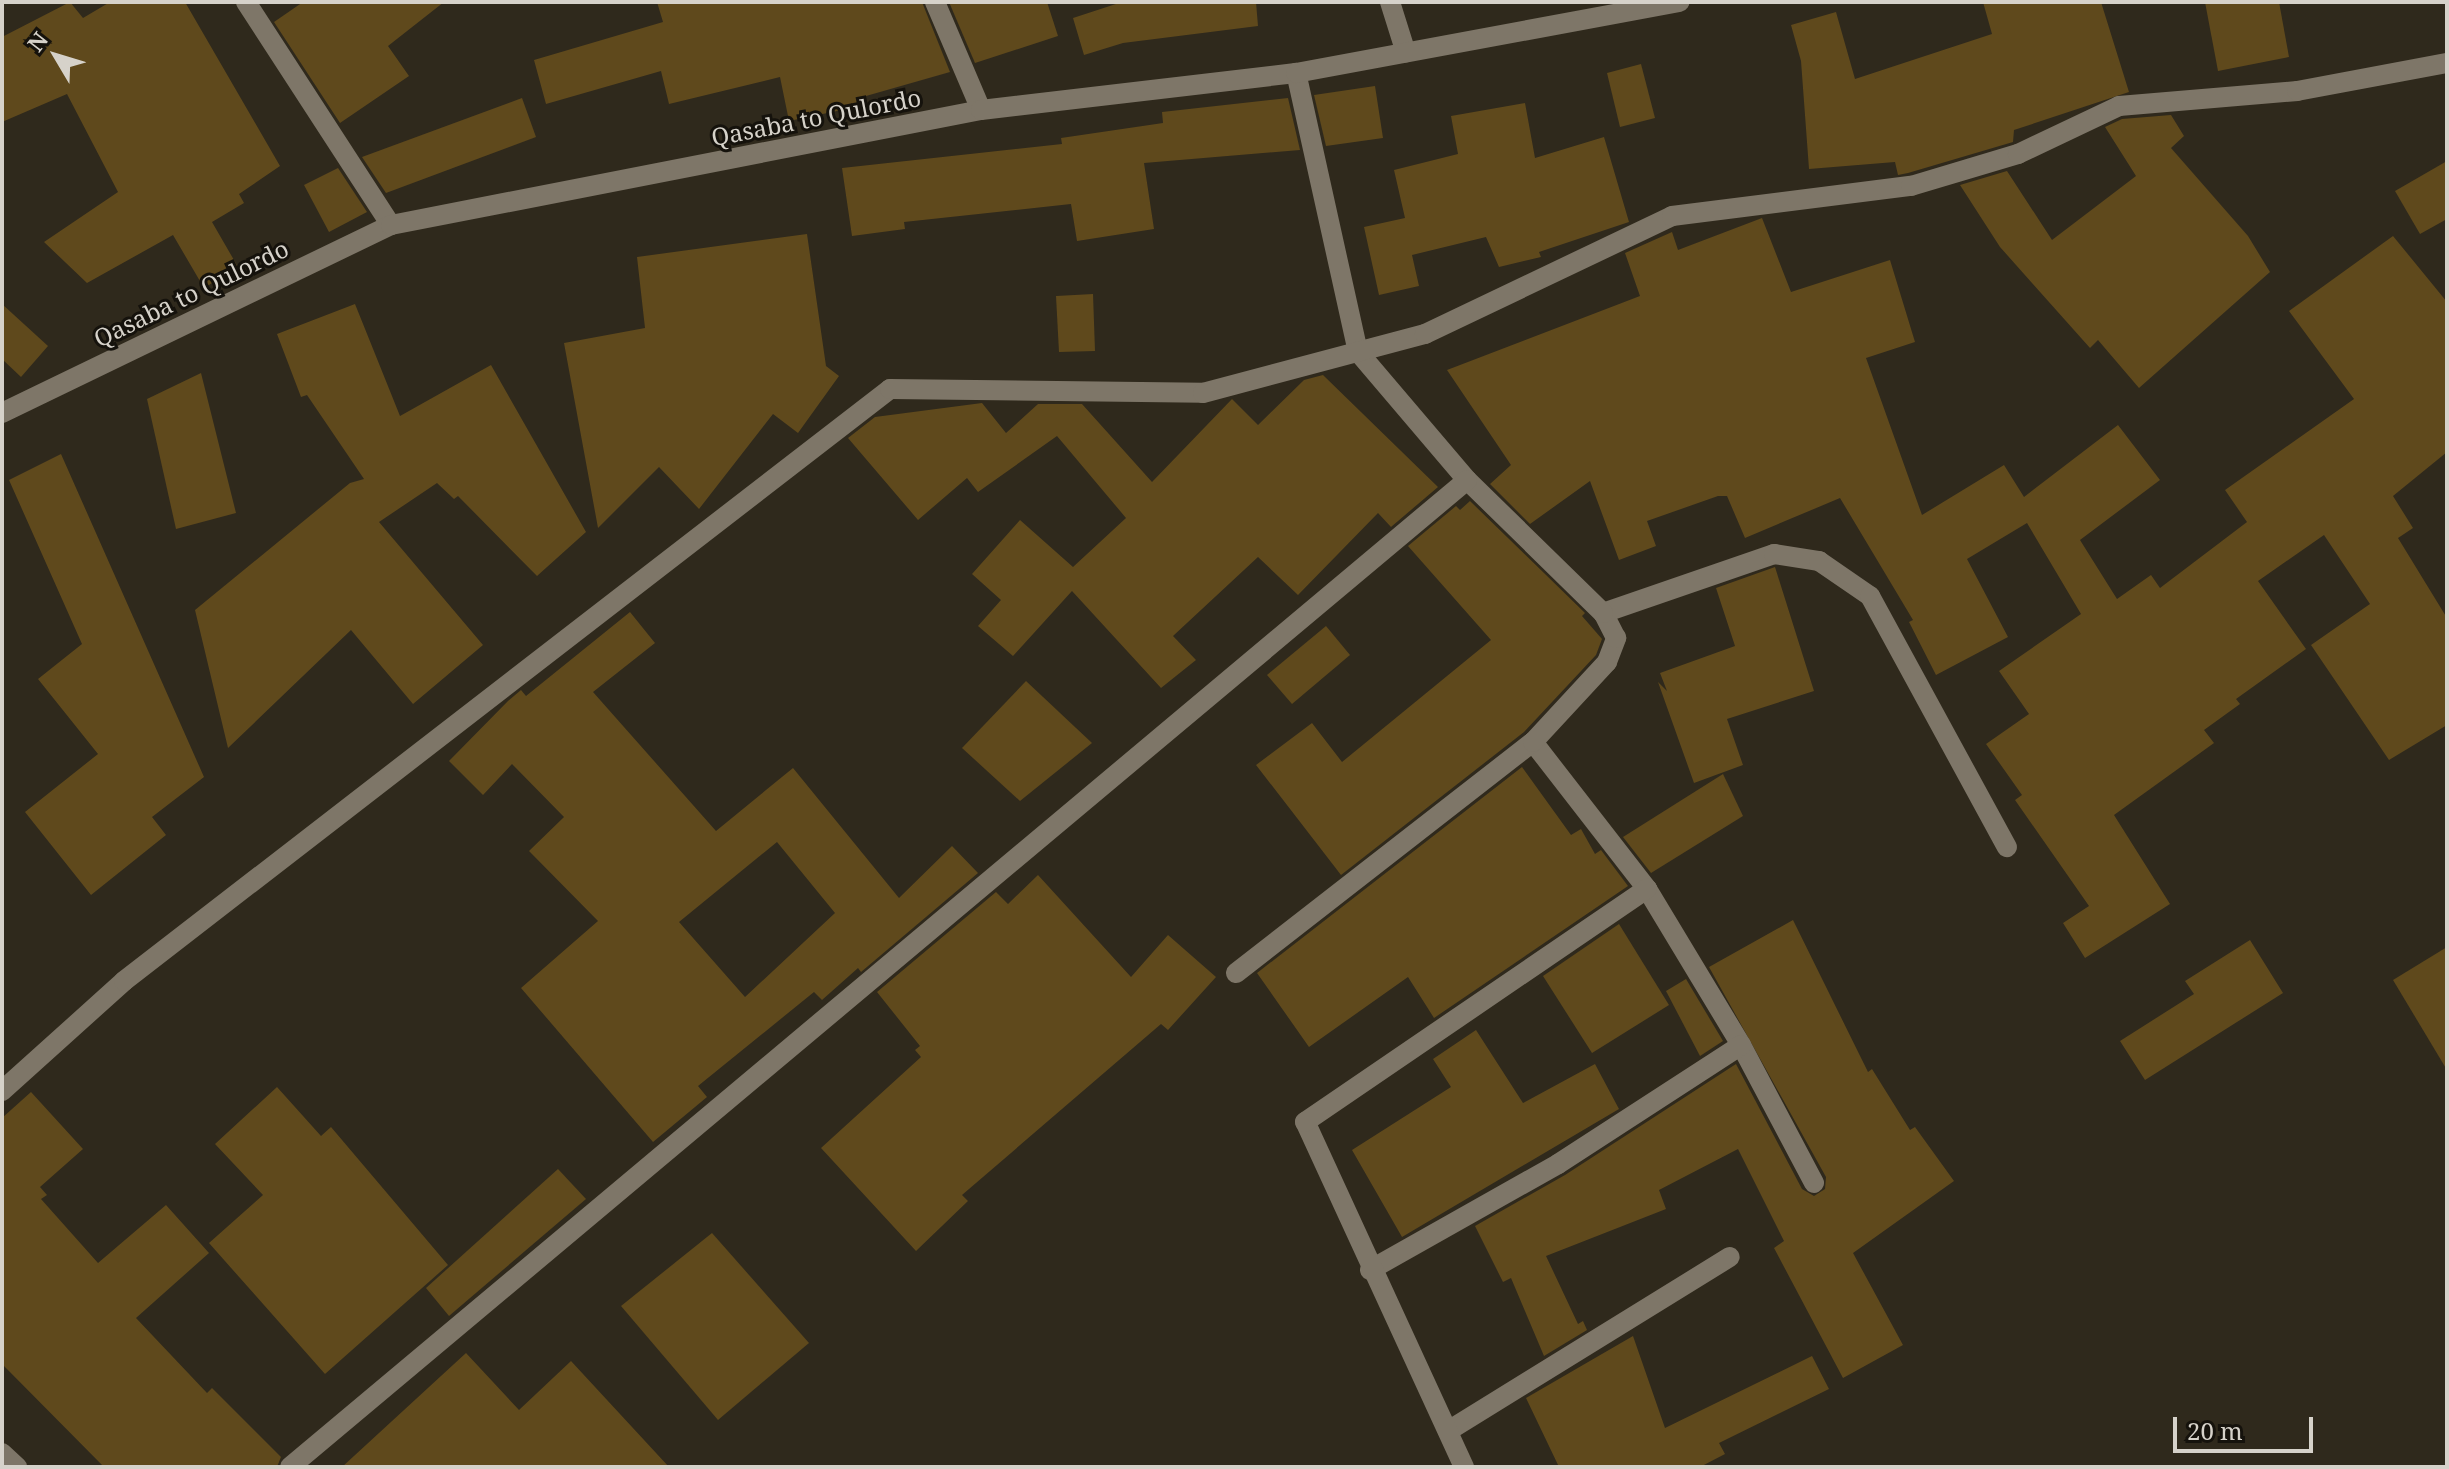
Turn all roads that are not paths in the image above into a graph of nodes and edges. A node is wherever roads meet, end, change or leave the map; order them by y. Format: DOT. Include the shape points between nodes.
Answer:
graph roads {
  1 [pos="246,2"];
  2 [pos="935,2"];
  3 [pos="1390,2"];
  4 [pos="1679,2"];
  5 [pos="1406,53"];
  6 [pos="2447,63"];
  7 [pos="1296,73"];
  8 [pos="981,110"];
  9 [pos="391,225"];
  10 [pos="1358,352"];
  11 [pos="2,413"];
  12 [pos="1467,480"];
  13 [pos="1603,613"];
  14 [pos="1533,742"];
  15 [pos="2007,847"];
  16 [pos="1647,889"];
  17 [pos="1236,973"];
  18 [pos="1741,1045"];
  19 [pos="2,1091"];
  20 [pos="1814,1183"];
  21 [pos="1730,1257"];
  22 [pos="1370,1270"];
  23 [pos="1448,1431"];
  24 [pos="2,1453"];
  25 [pos="17,1467"];
  26 [pos="290,1467"];
  27 [pos="1464,1467"];
  1 -- 9 [label="street"];
  2 -- 8 [label="street"];
  3 -- 5 [label="street"];
  4 -- 5 [label="street, Qasaba to Qulordo"];
  5 -- 7 [label="street, Qasaba to Qulordo"];
  6 -- 10 [label="street" via="2297,91 2119,106 2018,154 1911,186 1672,216 1425,334"];
  7 -- 8 [label="street, Qasaba to Qulordo"];
  7 -- 10 [label="street"];
  8 -- 9 [label="street, Qasaba to Qulordo"];
  9 -- 11 [label="street, Qasaba to Qulordo"];
  10 -- 12 [label="street"];
  10 -- 19 [label="street" via="1203,393 890,389 124,981"];
  12 -- 13 [label="street"];
  12 -- 26 [label="street"];
  13 -- 14 [label="street" via="1616,638 1607,662"];
  13 -- 15 [label="street" via="1774,554 1819,561 1870,596"];
  14 -- 16 [label="street"];
  14 -- 17 [label="street"];
  16 -- 18 [label="street"];
  16 -- 22 [label="street" via="1305,1122"];
  18 -- 20 [label="street"];
  18 -- 22 [label="street" via="1558,1164"];
  21 -- 23 [label="street"];
  22 -- 23 [label="street"];
  23 -- 27 [label="street"];
  24 -- 25 [label="street"];
}
